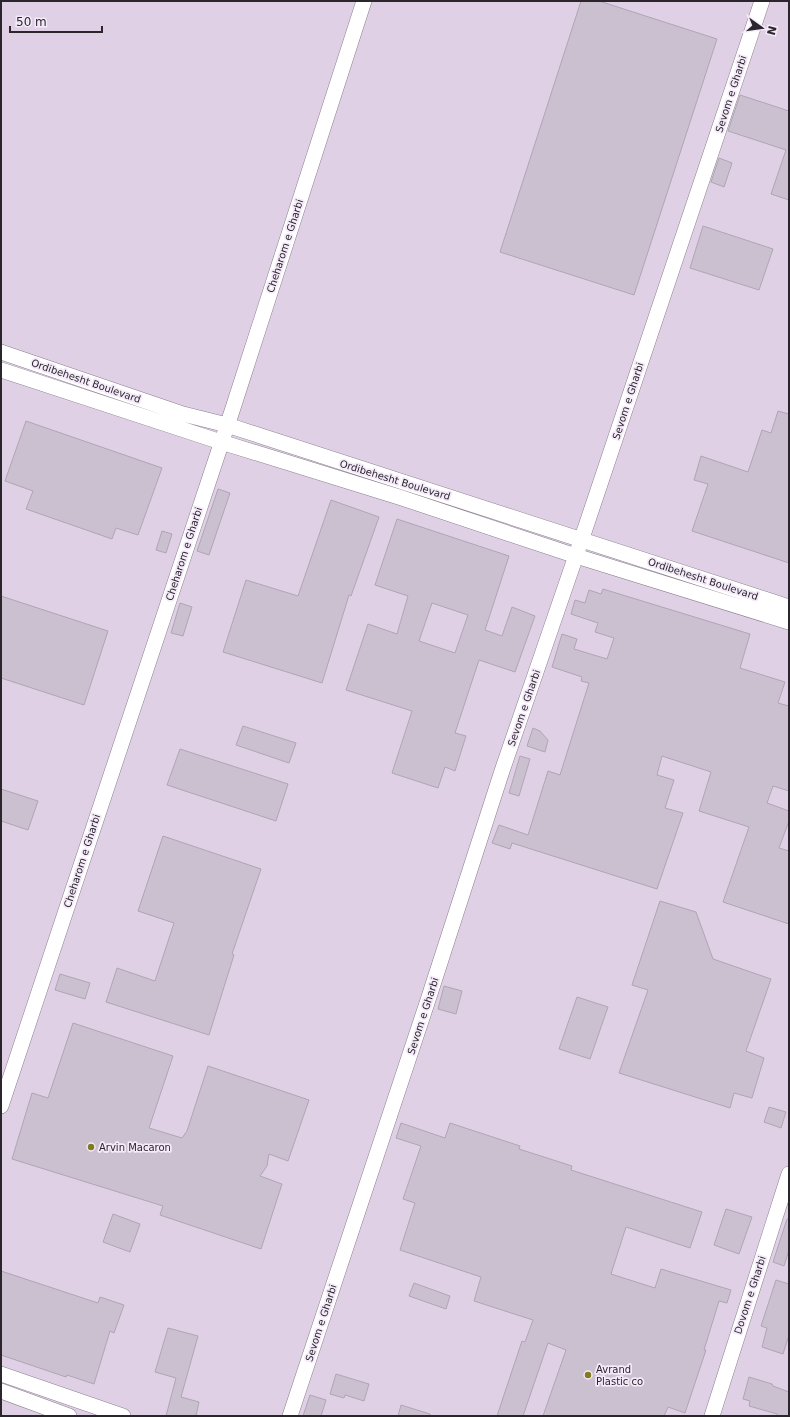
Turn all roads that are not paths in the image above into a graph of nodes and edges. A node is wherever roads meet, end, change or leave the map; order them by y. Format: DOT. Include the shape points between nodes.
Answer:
graph roads {
  1 [pos="364,1"];
  2 [pos="762,1"];
  3 [pos="1,352"];
  4 [pos="1,370"];
  5 [pos="227,425"];
  6 [pos="221,442"];
  7 [pos="582,541"];
  8 [pos="576,556"];
  9 [pos="789,607"];
  10 [pos="789,622"];
  11 [pos="1,1106"];
  12 [pos="789,1174"];
  13 [pos="1,1374"];
  14 [pos="1,1391"];
  15 [pos="69,1416"];
  16 [pos="123,1416"];
  17 [pos="290,1416"];
  18 [pos="712,1416"];
  1 -- 5 [label="street, Cheharom e Gharbi"];
  2 -- 7 [label="street, Sevom e Gharbi"];
  3 -- 5 [label="street, Ordibehesht Boulevard" via="183,414"];
  4 -- 6 [label="street, Ordibehesht Boulevard"];
  5 -- 6 [label="street, Cheharom e Gharbi"];
  5 -- 7 [label="street, Ordibehesht Boulevard"];
  6 -- 8 [label="street, Ordibehesht Boulevard" via="399,497"];
  6 -- 11 [label="street, Cheharom e Gharbi"];
  7 -- 8 [label="street, Sevom e Gharbi"];
  7 -- 9 [label="street, Ordibehesht Boulevard"];
  8 -- 10 [label="street, Ordibehesht Boulevard"];
  8 -- 17 [label="street, Sevom e Gharbi" via="502,771"];
  12 -- 18 [label="street, Dovom e Gharbi"];
  13 -- 16 [label="street"];
  14 -- 15 [label="street"];
}
